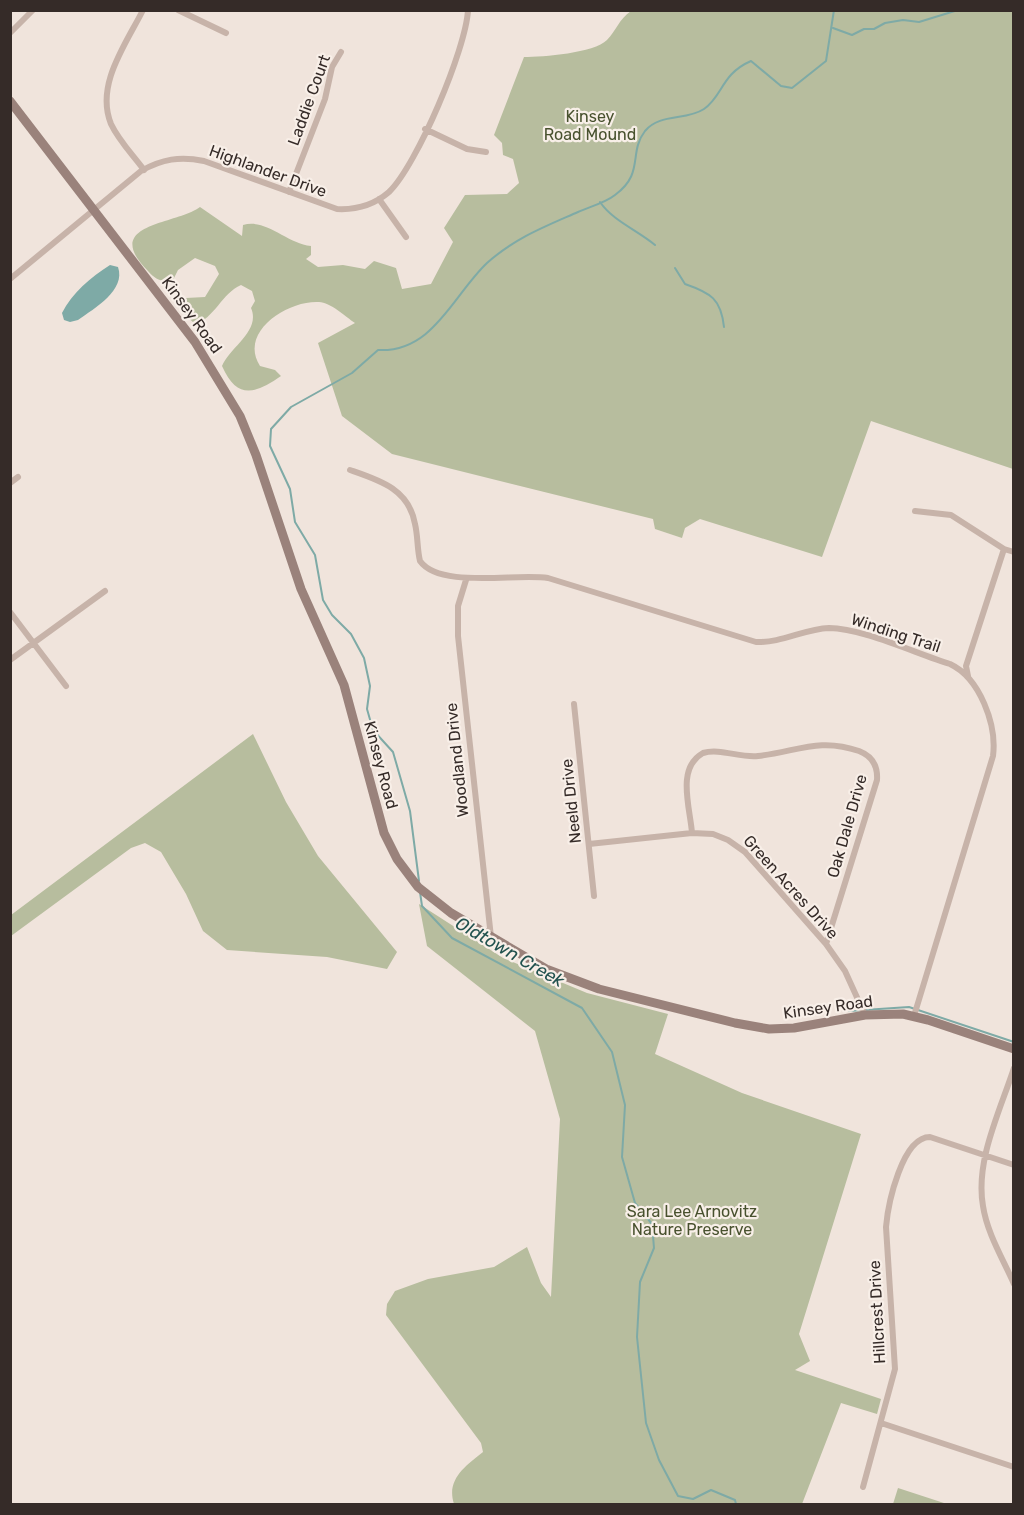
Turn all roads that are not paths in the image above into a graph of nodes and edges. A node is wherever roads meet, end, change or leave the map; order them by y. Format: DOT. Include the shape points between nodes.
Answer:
graph roads {
  1 [pos="33,10"];
  2 [pos="143,10"];
  3 [pos="178,10"];
  4 [pos="468,10"];
  5 [pos="10,33"];
  6 [pos="226,33"];
  7 [pos="341,52"];
  8 [pos="10,101"];
  9 [pos="425,129"];
  10 [pos="486,152"];
  11 [pos="144,170"];
  12 [pos="289,192"];
  13 [pos="379,199"];
  14 [pos="95,210"];
  15 [pos="406,237"];
  16 [pos="10,279"];
  17 [pos="350,470"];
  18 [pos="18,477"];
  19 [pos="10,483"];
  20 [pos="915,511"];
  21 [pos="1004,549"];
  22 [pos="1014,552"];
  23 [pos="466,580"];
  24 [pos="105,591"];
  25 [pos="10,612"];
  26 [pos="34,644"];
  27 [pos="10,660"];
  28 [pos="968,678"];
  29 [pos="66,686"];
  30 [pos="574,704"];
  31 [pos="692,833"];
  32 [pos="589,844"];
  33 [pos="594,896"];
  34 [pos="491,937"];
  35 [pos="826,944"];
  36 [pos="865,1015"];
  37 [pos="914,1016"];
  38 [pos="1014,1048"];
  39 [pos="1014,1068"];
  40 [pos="986,1155"];
  41 [pos="1014,1165"];
  42 [pos="1014,1284"];
  43 [pos="881,1423"];
  44 [pos="1014,1467"];
  45 [pos="863,1487"];
  1 -- 5 [label="street"];
  2 -- 11 [label="street" via="112,74 107,99 112,125"];
  3 -- 6 [label="street"];
  4 -- 9 [label="street, Highlander Drive" via="459,54"];
  7 -- 12 [label="street, Laddie Court" via="332,67 325,99"];
  8 -- 14 [label="street, Kinsey Road"];
  9 -- 10 [label="street"];
  9 -- 13 [label="street, Highlander Drive" via="403,174"];
  11 -- 12 [label="street, Highlander Drive" via="164,160 193,159"];
  11 -- 14 [label="street, Highlander Drive"];
  12 -- 13 [label="street, Highlander Drive" via="337,209 366,206"];
  13 -- 15 [label="street"];
  14 -- 16 [label="street, Highlander Drive"];
  14 -- 34 [label="street, Kinsey Road" via="210,364 248,434 301,589 344,685 384,833 397,859 428,897"];
  17 -- 23 [label="street" via="386,483 404,498 415,521 419,558 424,567"];
  18 -- 19 [label="street"];
  20 -- 21 [label="street" via="951,515"];
  21 -- 22 [label="street"];
  21 -- 28 [label="street" via="966,666"];
  23 -- 28 [label="street, Winding Trail" via="548,578 756,642 836,629 950,664"];
  23 -- 34 [label="street, Woodland Drive" via="458,606 458,636"];
  24 -- 26 [label="street"];
  25 -- 26 [label="street"];
  26 -- 27 [label="street"];
  26 -- 29 [label="street"];
  28 -- 37 [label="street" via="991,723 993,756"];
  30 -- 32 [label="street, Neeld Drive"];
  31 -- 32 [label="street, Green Acres Drive"];
  31 -- 35 [label="street, Green Acres Drive" via="713,834 738,846"];
  31 -- 35 [label="street, Oak Dale Drive" via="686,774 703,753 757,756 827,744 869,756 876,767 877,780"];
  32 -- 33 [label="street, Neeld Drive"];
  34 -- 36 [label="street, Kinsey Road" via="579,983 749,1026 794,1028"];
  35 -- 36 [label="street, Green Acres Drive" via="845,971"];
  36 -- 37 [label="street, Kinsey Road"];
  37 -- 38 [label="street, Kinsey Road"];
  39 -- 40 [label="street"];
  40 -- 41 [label="street"];
  40 -- 42 [label="street" via="981,1187 984,1213"];
  40 -- 43 [label="street, Hillcrest Drive" via="933,1137 919,1138 909,1149 887,1214 894,1369"];
  43 -- 44 [label="street"];
  43 -- 45 [label="street, Hillcrest Drive"];
}
